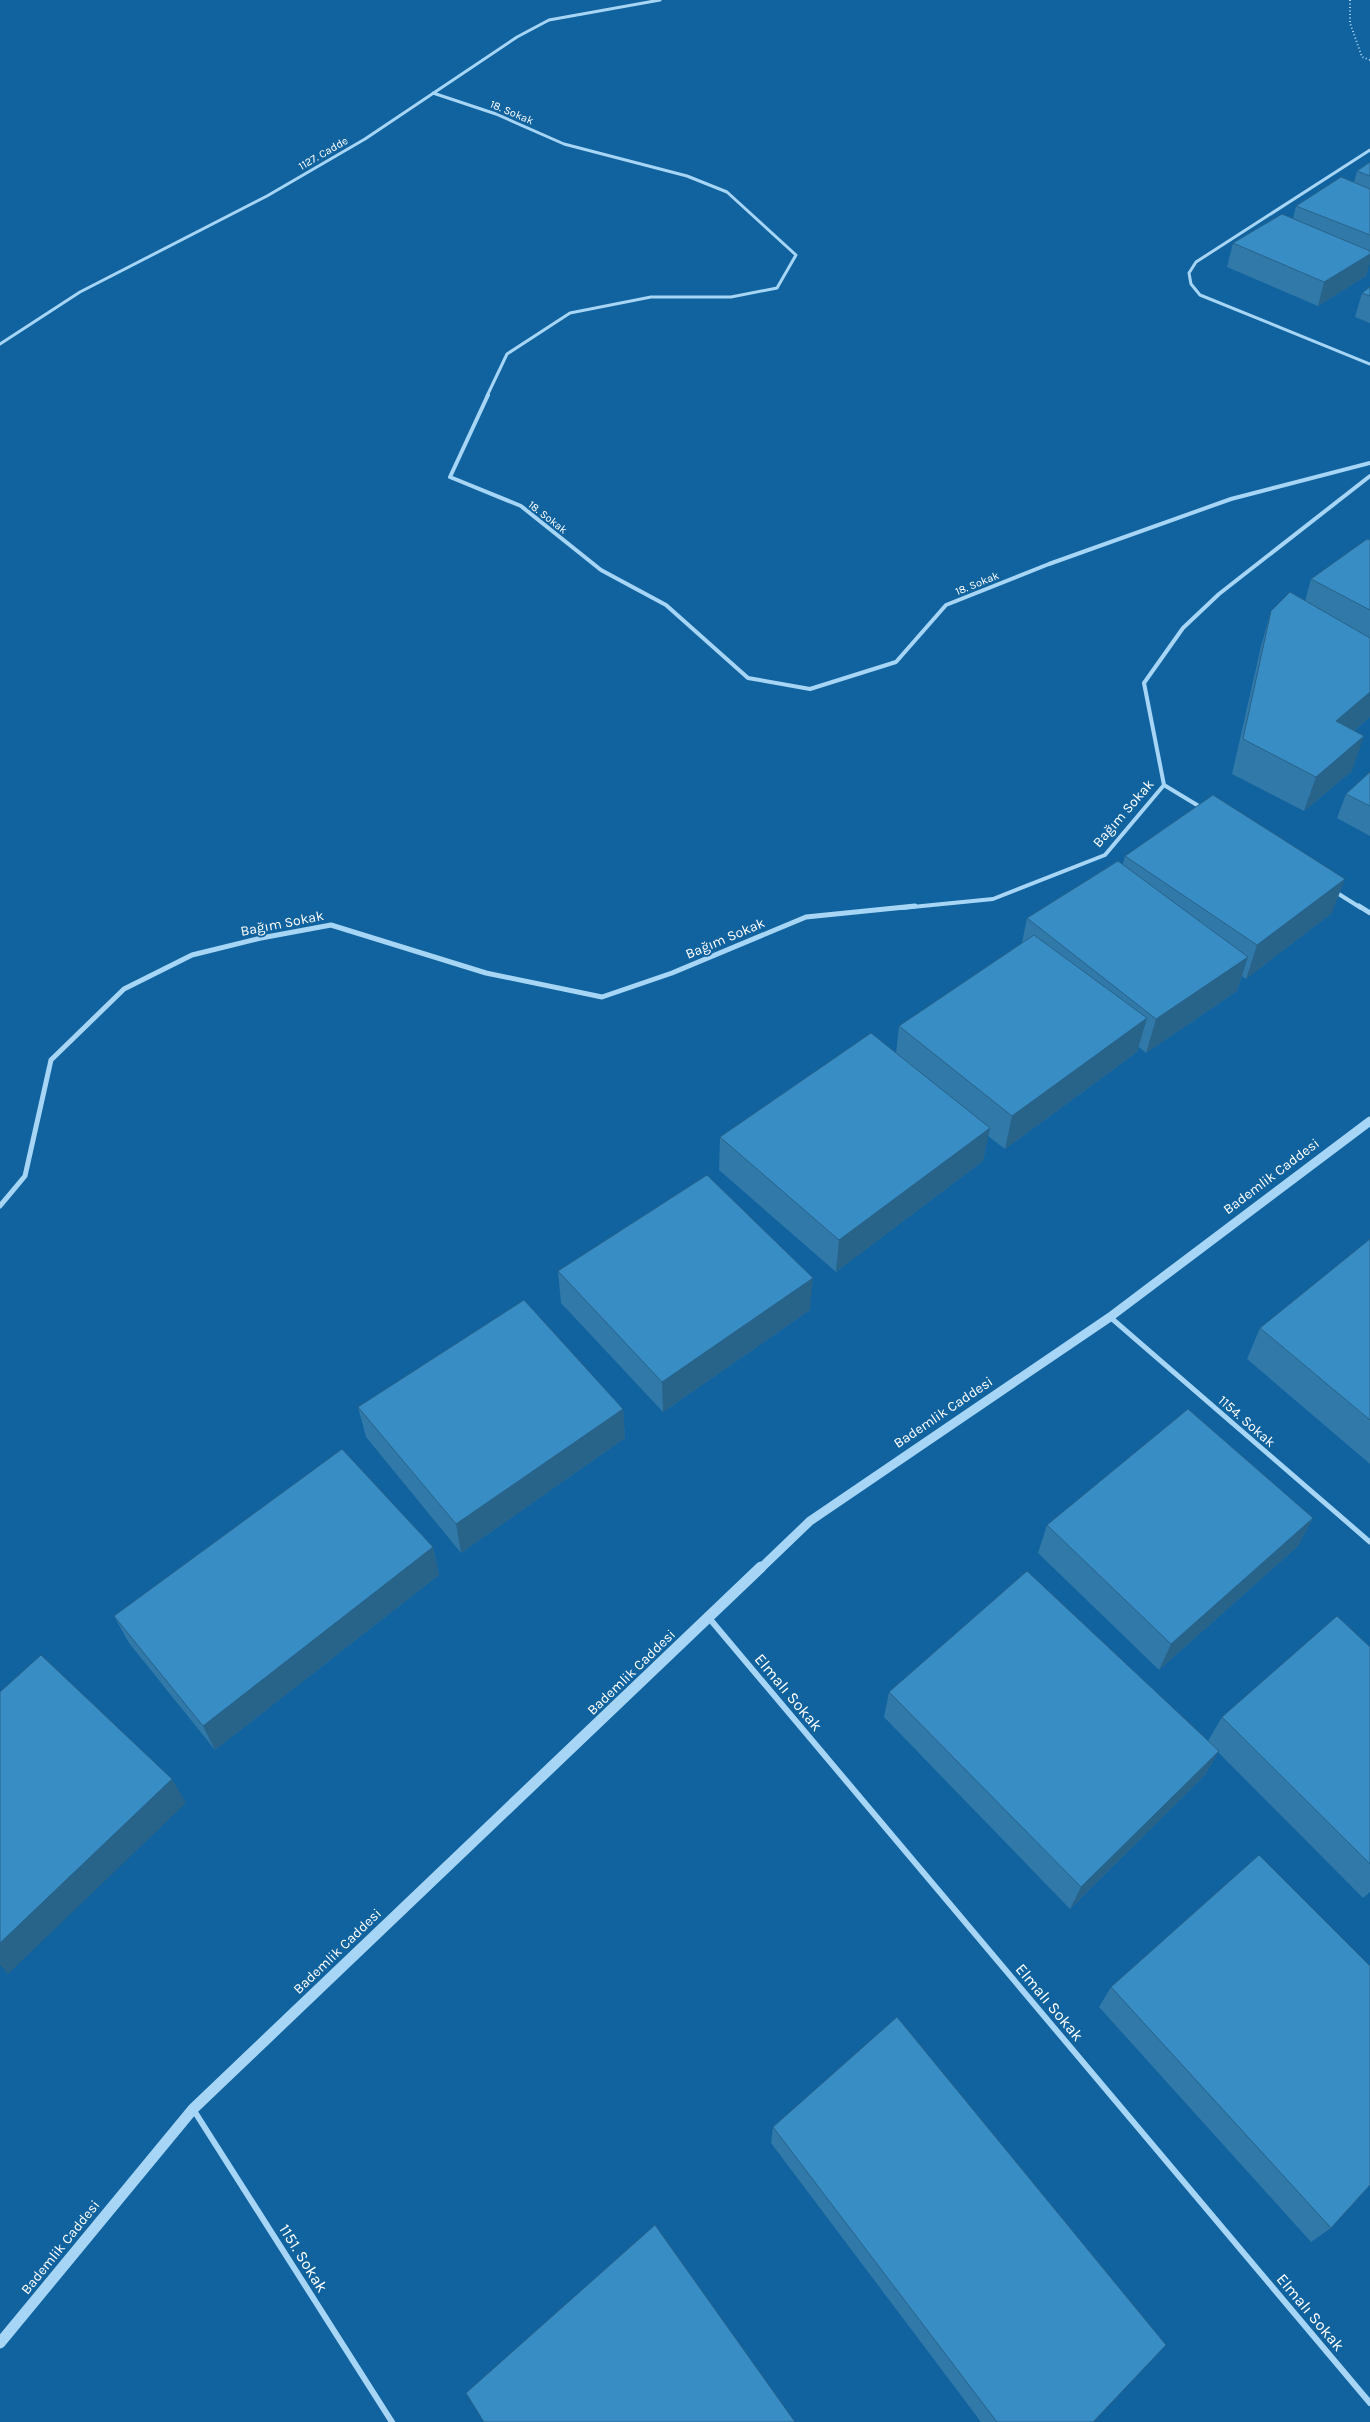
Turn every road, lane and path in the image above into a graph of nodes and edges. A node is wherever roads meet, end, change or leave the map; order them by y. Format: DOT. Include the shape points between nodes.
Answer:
graph roads {
  1 [pos="660,0"];
  2 [pos="1350,0"];
  3 [pos="1370,60"];
  4 [pos="433,93"];
  5 [pos="1370,150"];
  6 [pos="0,344"];
  7 [pos="1370,364"];
  8 [pos="1370,463"];
  9 [pos="1370,476"];
  10 [pos="1164,785"];
  11 [pos="1205,811"];
  12 [pos="1329,888"];
  13 [pos="1370,913"];
  14 [pos="1370,1121"];
  15 [pos="0,1206"];
  16 [pos="1110,1317"];
  17 [pos="1370,1542"];
  18 [pos="709,1618"];
  19 [pos="193,2108"];
  20 [pos="0,2343"];
  21 [pos="1370,2403"];
  22 [pos="392,2422"];
  1 -- 4 [label="street, 1127. Cadde" via="549,20 517,37"];
  2 -- 3 [label="path" via="1350,23 1362,57"];
  4 -- 6 [label="street, 1127. Cadde" via="365,139 268,196 80,292"];
  4 -- 8 [label="street, 18. Sokak" via="496,114 564,144 688,176 727,192 796,255 777,288 731,297 651,297 570,313 506,354 450,477 521,506 601,570 666,605 748,678 810,689 896,662 946,604 1231,499"];
  5 -- 7 [label="street" via="1196,262 1189,273 1191,284 1200,295"];
  9 -- 10 [label="street, Bağım Sokak" via="1219,594 1183,628 1144,683"];
  10 -- 11 [label="street"];
  10 -- 15 [label="street, Bağım Sokak" via="1105,855 992,899 806,917 672,973 602,997 486,973 331,925 261,938 192,956 124,989 51,1060 25,1176"];
  12 -- 13 [label="street"];
  14 -- 16 [label="street, Bademlik Caddesi"];
  16 -- 17 [label="street, 1154. Sokak"];
  16 -- 18 [label="street, Bademlik Caddesi" via="810,1521"];
  18 -- 19 [label="street, Bademlik Caddesi"];
  18 -- 21 [label="street, Elmalı Sokak"];
  19 -- 20 [label="street, Bademlik Caddesi"];
  19 -- 22 [label="street, 1151. Sokak"];
}
